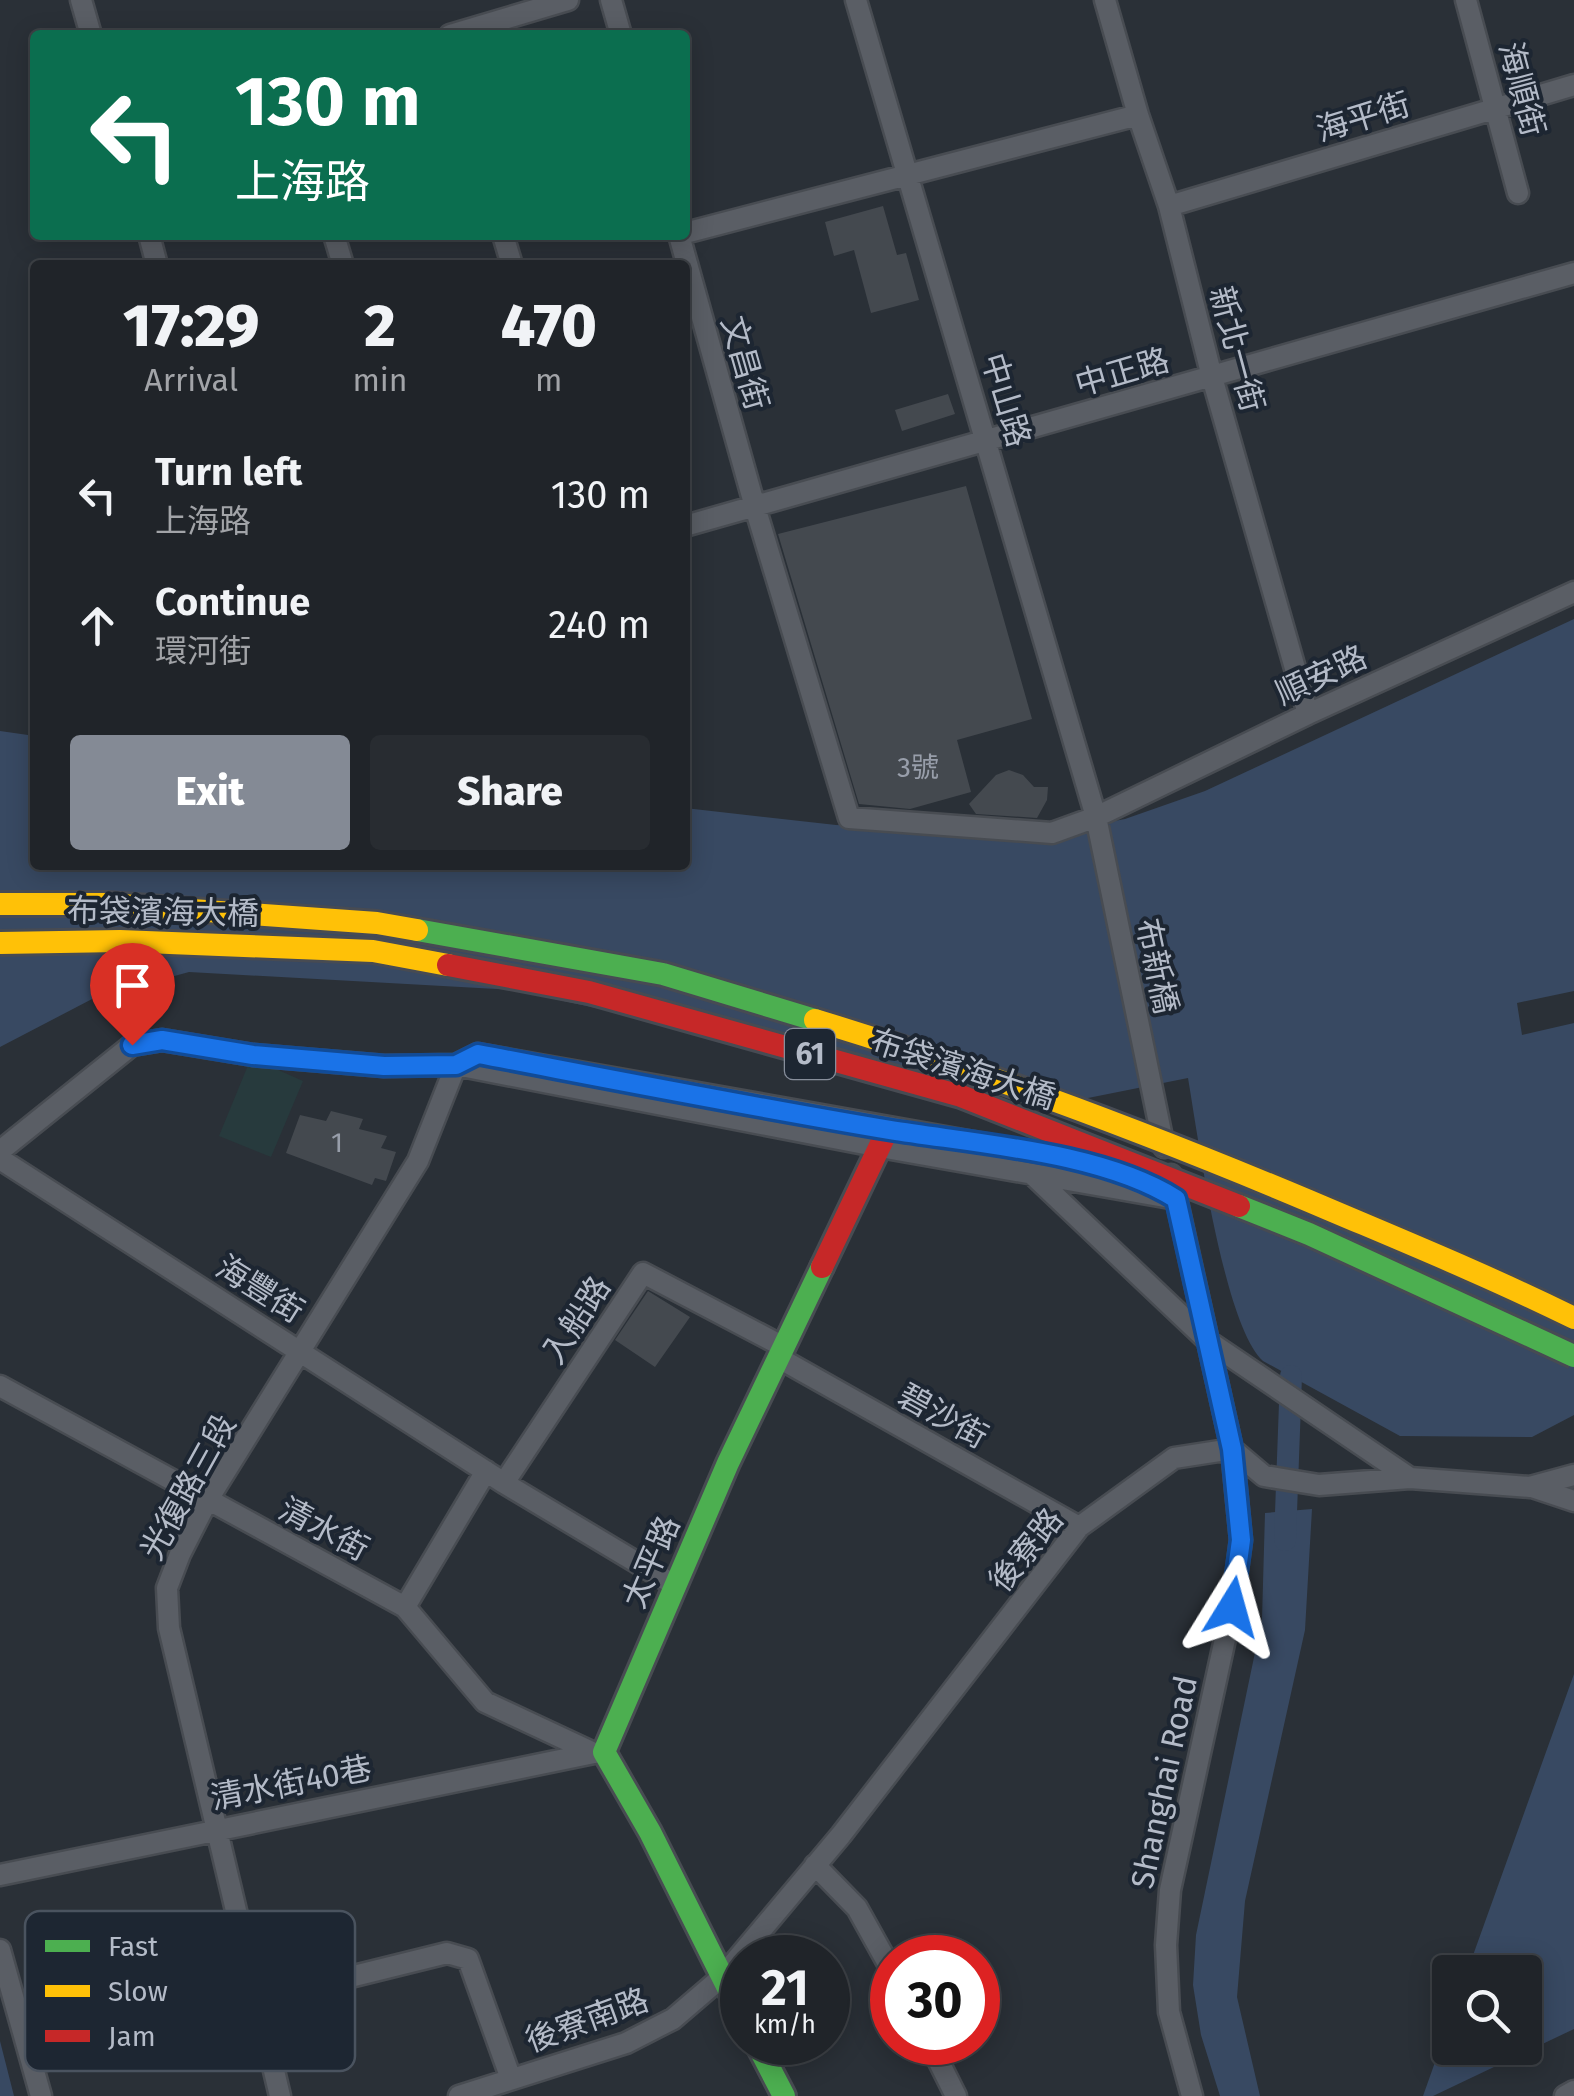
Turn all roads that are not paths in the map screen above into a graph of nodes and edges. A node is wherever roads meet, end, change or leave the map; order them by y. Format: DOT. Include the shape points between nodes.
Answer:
graph roads {
  1 [pos="81,0"];
  2 [pos="568,0"];
  3 [pos="610,0"];
  4 [pos="856,0"];
  5 [pos="1105,0"];
  6 [pos="1466,0"];
  7 [pos="90,30"];
  8 [pos="467,30"];
  9 [pos="619,30"];
  10 [pos="1574,85"];
  11 [pos="1497,108"];
  12 [pos="1138,115"];
  13 [pos="908,173"];
  14 [pos="1518,193"];
  15 [pos="1169,206"];
  16 [pos="690,232"];
  17 [pos="690,264"];
  18 [pos="1574,273"];
  19 [pos="1212,377"];
  20 [pos="988,442"];
  21 [pos="755,507"];
  22 [pos="690,525"];
  23 [pos="1574,592"];
  24 [pos="1308,714"];
  25 [pos="1096,817"];
  26 [pos="0,904"];
  27 [pos="0,943"];
  28 [pos="456,1065"];
  29 [pos="1160,1128"];
  30 [pos="884,1138"];
  31 [pos="0,1151"];
  32 [pos="0,1159"];
  33 [pos="1032,1174"];
  34 [pos="1176,1199"];
  35 [pos="1574,1318"];
  36 [pos="1208,1341"];
  37 [pos="302,1351"];
  38 [pos="782,1352"];
  39 [pos="1574,1356"];
  40 [pos="0,1386"];
  41 [pos="1232,1449"];
  42 [pos="486,1472"];
  43 [pos="1574,1475"];
  44 [pos="1410,1478"];
  45 [pos="504,1484"];
  46 [pos="1530,1487"];
  47 [pos="207,1501"];
  48 [pos="1574,1501"];
  49 [pos="1079,1527"];
  50 [pos="676,1586"];
  51 [pos="405,1607"];
  52 [pos="594,1753"];
  53 [pos="216,1828"];
  54 [pos="816,1865"];
  55 [pos="0,1875"];
  56 [pos="235,1911"];
  57 [pos="757,1935"];
  58 [pos="872,1935"];
  59 [pos="0,1950"];
  60 [pos="720,1972"];
  61 [pos="355,1976"];
  62 [pos="720,1978"];
  63 [pos="25,2039"];
  64 [pos="768,2065"];
  65 [pos="940,2065"];
  66 [pos="34,2071"];
  67 [pos="274,2071"];
  68 [pos="511,2079"];
  69 [pos="1574,2092"];
  70 [pos="41,2096"];
  71 [pos="280,2096"];
  72 [pos="459,2096"];
  73 [pos="784,2096"];
  74 [pos="956,2096"];
  75 [pos="1192,2096"];
  76 [pos="1565,2096"];
  1 -- 7 [label="street"];
  2 -- 8 [label="street"];
  3 -- 9 [label="street"];
  4 -- 13 [label="street, 中山路"];
  5 -- 12 [label="street, 新北一街"];
  6 -- 11 [label="street, 海順街"];
  10 -- 11 [label="street, 海平街"];
  11 -- 14 [label="street, 海順街"];
  11 -- 15 [label="street, 海平街"];
  12 -- 13 [label="street"];
  12 -- 15 [label="street, 新北一街"];
  13 -- 16 [label="street"];
  13 -- 20 [label="street, 中山路"];
  15 -- 19 [label="street, 新北一街"];
  17 -- 21 [label="street, 文昌街"];
  18 -- 19 [label="street, 中正路"];
  19 -- 20 [label="street, 中正路"];
  19 -- 24 [label="street, 新北一街"];
  20 -- 21 [label="street, 中正路"];
  20 -- 25 [label="street, 中山路"];
  21 -- 22 [label="street, 中正路"];
  21 -- 25 [label="street, 文昌街" via="849,818 1052,833"];
  23 -- 24 [label="street, 順安路"];
  24 -- 25 [label="street, 順安路"];
  25 -- 29 [label="street, 布新橋"];
  26 -- 35 [label="main road, 布袋濱海大橋 / 61, bridge" via="107,904 377,923 663,974 928,1054 1152,1138"];
  27 -- 39 [label="main road, 布袋濱海大橋 / 61, bridge" via="373,951 588,992 960,1096 1308,1234"];
  28 -- 30 [label="street"];
  28 -- 31 [label="street" via="253,1055 162,1040 132,1045"];
  28 -- 37 [label="street, 光復路三段" via="418,1161"];
  29 -- 34 [label="street, Shanghai Road"];
  30 -- 33 [label="street"];
  30 -- 34 [label="street" via="1030,1152 1150,1182"];
  30 -- 38 [label="main road, 太平路"];
  32 -- 37 [label="street, 海豐街"];
  33 -- 34 [label="street"];
  33 -- 36 [label="street"];
  34 -- 36 [label="street, Shanghai Road"];
  36 -- 41 [label="street, Shanghai Road"];
  36 -- 44 [label="street"];
  37 -- 42 [label="street, 海豐街"];
  37 -- 47 [label="street, 光復路三段"];
  38 -- 45 [label="street, 入船路" via="643,1273"];
  38 -- 49 [label="street, 碧沙街"];
  38 -- 50 [label="main road, 太平路"];
  40 -- 47 [label="street, 清水街"];
  41 -- 44 [label="street" via="1264,1476 1320,1485"];
  41 -- 49 [label="street, 後寮路" via="1174,1458"];
  41 -- 75 [label="street, Shanghai Road" via="1239,1557 1170,1890 1166,1945 1169,2012"];
  42 -- 45 [label="street"];
  42 -- 51 [label="street"];
  43 -- 46 [label="street"];
  44 -- 46 [label="street"];
  45 -- 50 [label="street"];
  46 -- 48 [label="street"];
  47 -- 51 [label="street, 清水街"];
  47 -- 53 [label="street, 光復路三段" via="167,1588 169,1628"];
  49 -- 54 [label="street, 後寮路"];
  50 -- 60 [label="main road, 太平路" via="604,1752"];
  51 -- 52 [label="street, 清水街" via="485,1702"];
  52 -- 53 [label="street, 清水街40巷"];
  53 -- 55 [label="street, 清水街40巷"];
  53 -- 56 [label="street, 光復路三段"];
  54 -- 57 [label="street, 後寮路"];
  54 -- 58 [label="street" via="857,1908"];
  59 -- 63 [label="street"];
  61 -- 68 [label="street" via="447,1953 468,1959"];
  62 -- 68 [label="street, 後寮南路" via="674,2019 626,2043"];
  64 -- 73 [label="main road"];
  65 -- 74 [label="street"];
  66 -- 70 [label="street"];
  67 -- 71 [label="street, 光復路三段"];
  68 -- 72 [label="street, 後寮南路"];
  69 -- 76 [label="street"];
}
